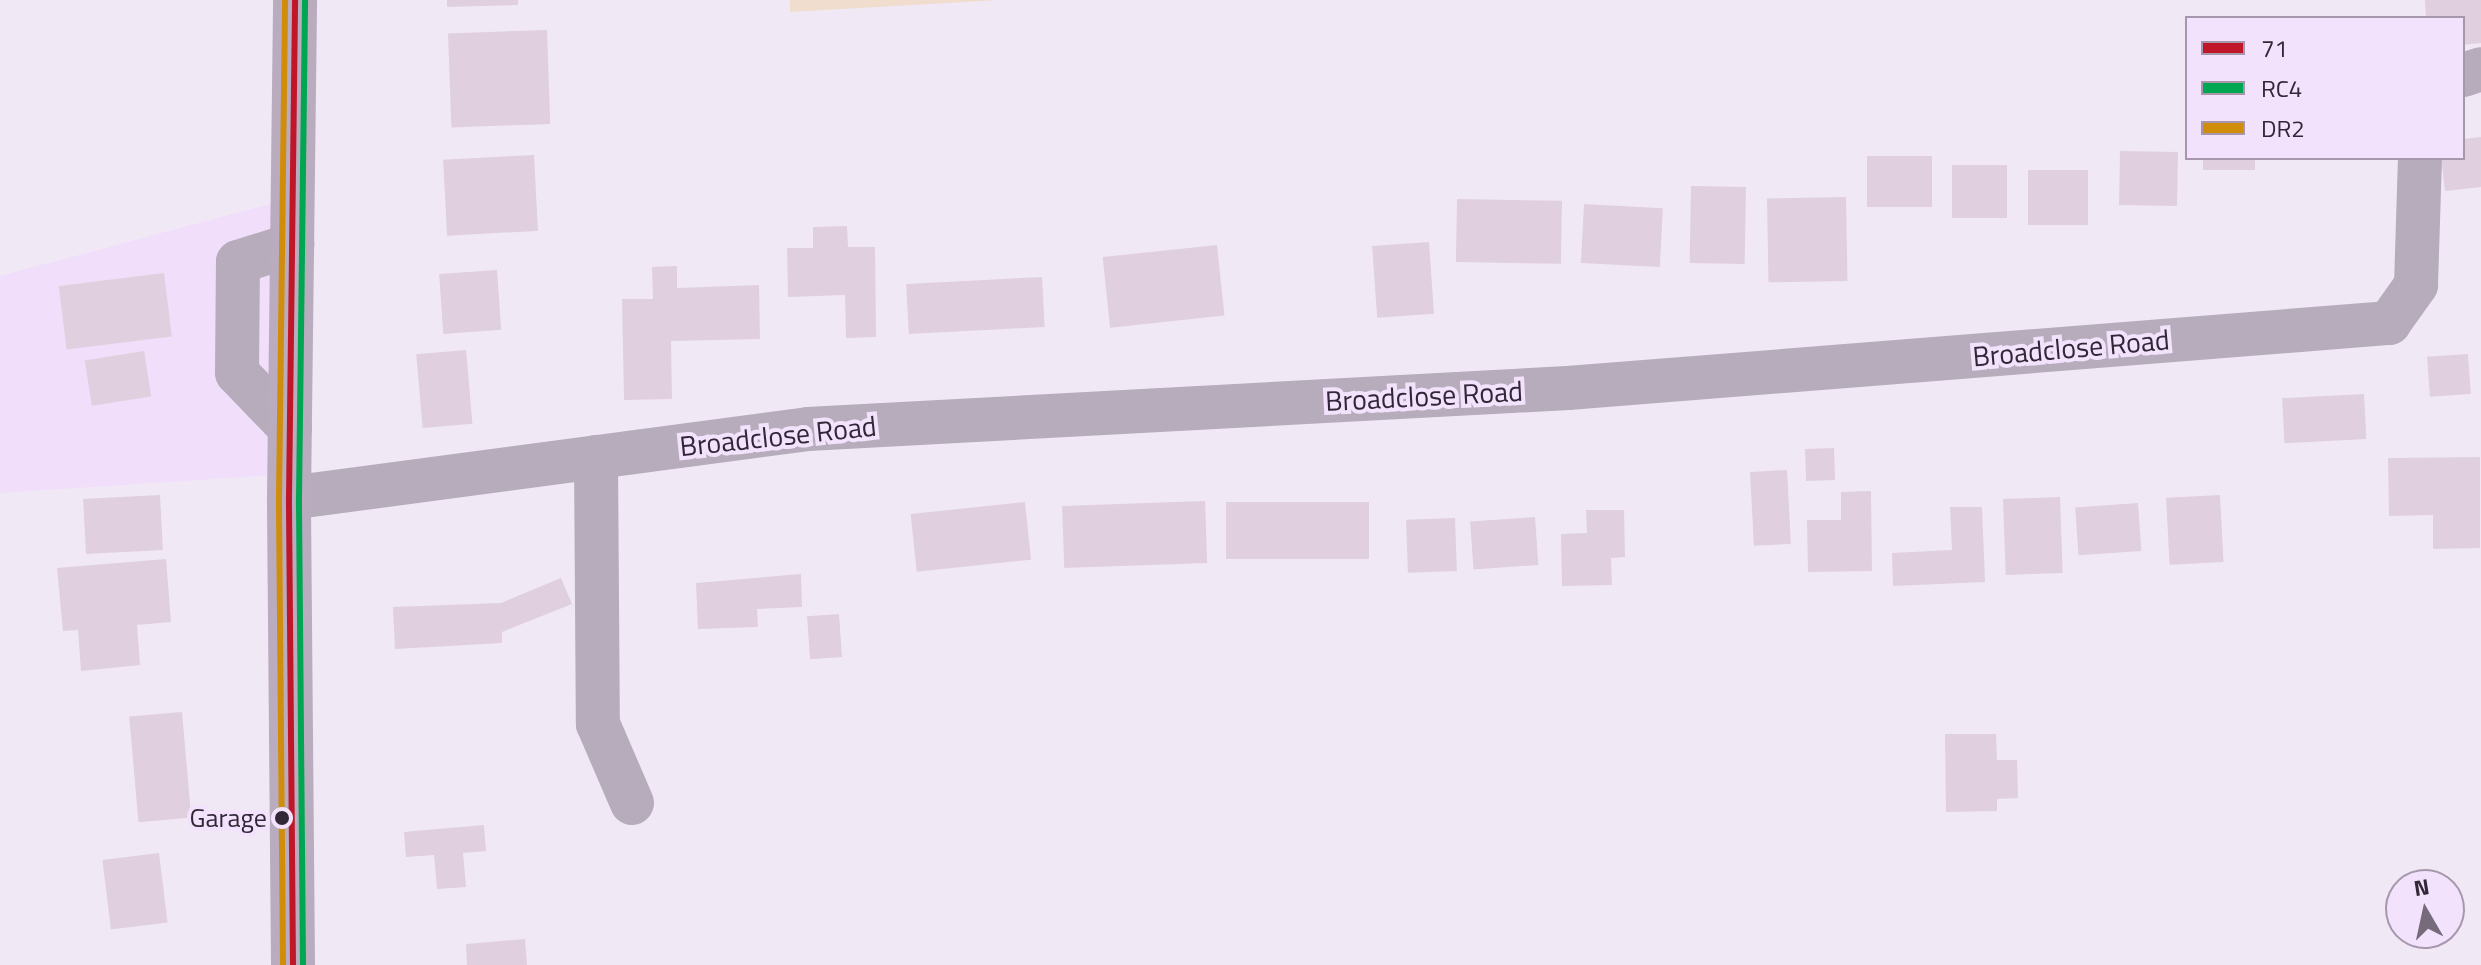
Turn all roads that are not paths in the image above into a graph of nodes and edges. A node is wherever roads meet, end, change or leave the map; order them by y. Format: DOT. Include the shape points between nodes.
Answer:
graph roads {
  1 [pos="295,0"];
  2 [pos="2420,160"];
  3 [pos="596,457"];
  4 [pos="289,498"];
  5 [pos="632,803"];
  6 [pos="293,965"];
  1 -- 4 [label="main road"];
  2 -- 3 [label="street, Broadclose Road" via="2416,285 2389,323 1568,388 808,429"];
  3 -- 4 [label="street, Broadclose Road"];
  3 -- 5 [label="street" via="598,724"];
  4 -- 6 [label="main road"];
}
